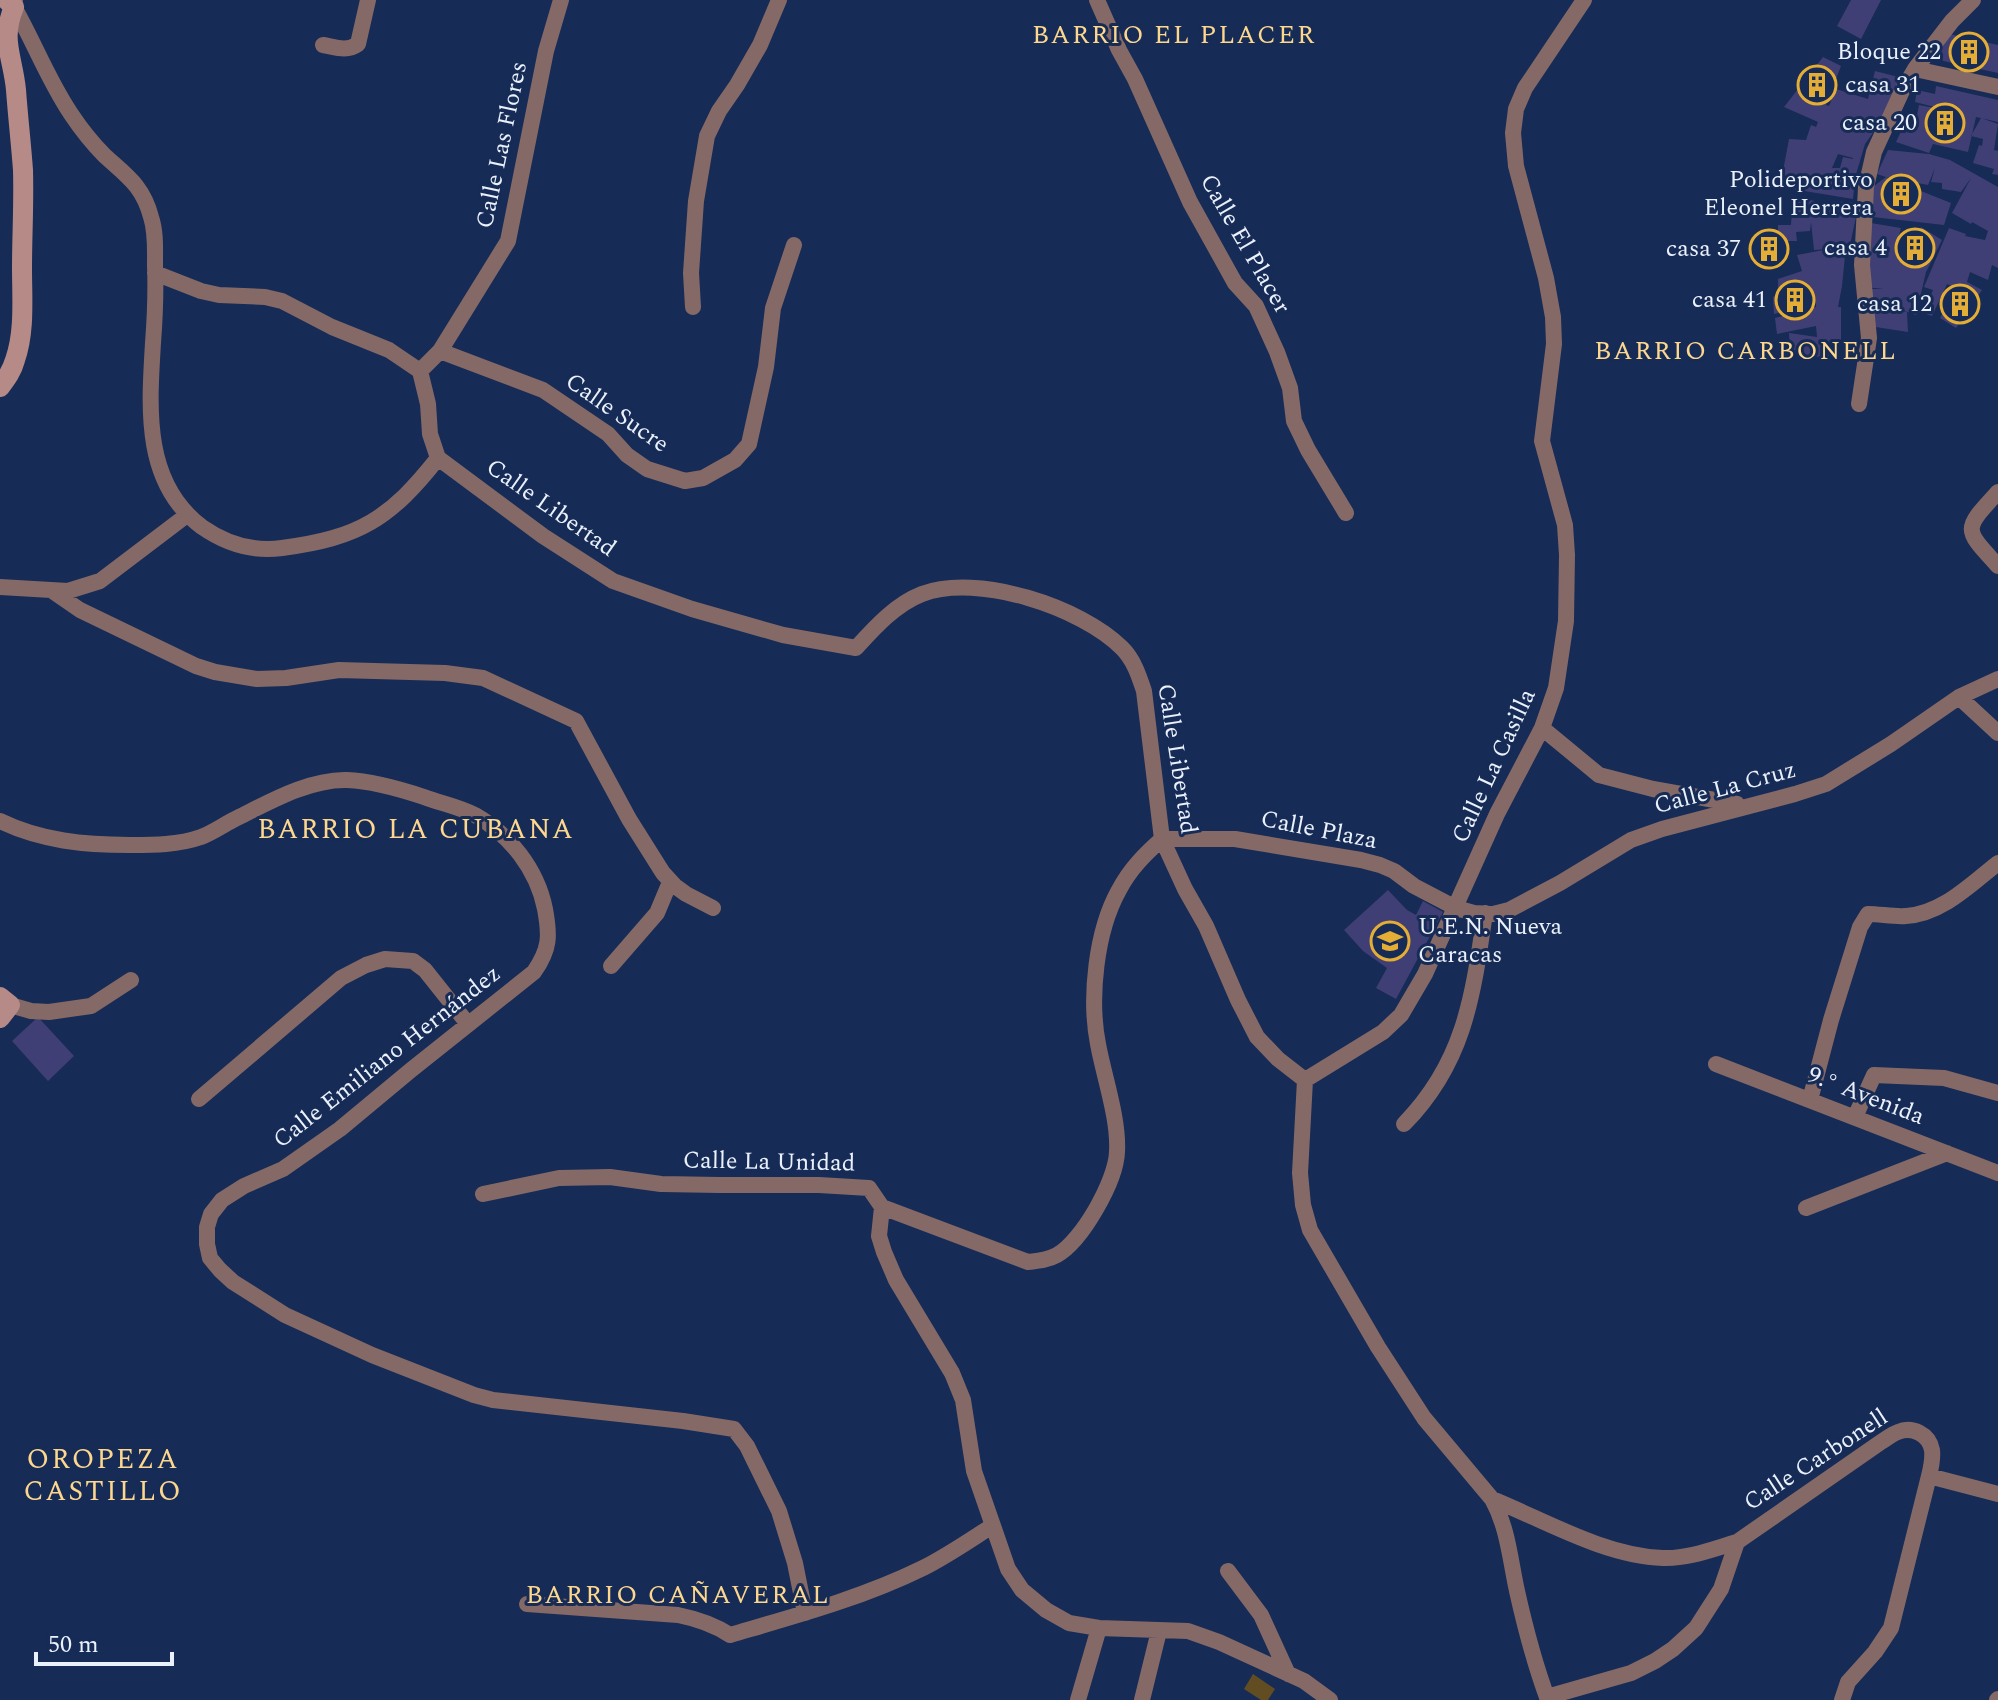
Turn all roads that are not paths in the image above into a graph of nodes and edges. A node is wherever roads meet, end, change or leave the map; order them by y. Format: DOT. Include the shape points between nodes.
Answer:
graph roads {
  1 [pos="368,0"];
  2 [pos="561,0"];
  3 [pos="779,0"];
  4 [pos="1097,0"];
  5 [pos="1584,0"];
  6 [pos="1973,0"];
  7 [pos="12,2"];
  8 [pos="323,45"];
  9 [pos="1915,69"];
  10 [pos="1998,87"];
  11 [pos="794,245"];
  12 [pos="155,273"];
  13 [pos="693,307"];
  14 [pos="440,351"];
  15 [pos="420,371"];
  16 [pos="0,387"];
  17 [pos="1859,404"];
  18 [pos="438,458"];
  19 [pos="1998,492"];
  20 [pos="1346,513"];
  21 [pos="187,515"];
  22 [pos="1998,566"];
  23 [pos="0,587"];
  24 [pos="51,590"];
  25 [pos="1998,679"];
  26 [pos="1959,697"];
  27 [pos="1542,728"];
  28 [pos="1998,733"];
  29 [pos="1746,806"];
  30 [pos="0,821"];
  31 [pos="1162,839"];
  32 [pos="1998,863"];
  33 [pos="670,882"];
  34 [pos="713,908"];
  35 [pos="1456,908"];
  36 [pos="1485,913"];
  37 [pos="611,966"];
  38 [pos="131,980"];
  39 [pos="3,1006"];
  40 [pos="468,1024"];
  41 [pos="1716,1064"];
  42 [pos="1305,1080"];
  43 [pos="1998,1093"];
  44 [pos="199,1099"];
  45 [pos="1810,1100"];
  46 [pos="1855,1117"];
  47 [pos="1404,1124"];
  48 [pos="1947,1153"];
  49 [pos="1998,1173"];
  50 [pos="483,1194"];
  51 [pos="882,1207"];
  52 [pos="1806,1208"];
  53 [pos="1929,1476"];
  54 [pos="1998,1494"];
  55 [pos="1492,1499"];
  56 [pos="992,1526"];
  57 [pos="1737,1542"];
  58 [pos="1228,1571"];
  59 [pos="527,1604"];
  60 [pos="805,1613"];
  61 [pos="1099,1628"];
  62 [pos="1159,1631"];
  63 [pos="1288,1674"];
  64 [pos="1324,1697"];
  65 [pos="1548,1698"];
  66 [pos="1078,1700"];
  67 [pos="1142,1700"];
  68 [pos="1842,1700"];
  1 -- 8 [label="street" via="358,44 347,49"];
  2 -- 14 [label="street, Calle Las Flores" via="508,241"];
  3 -- 13 [label="street" via="760,45 707,136 696,201"];
  4 -- 20 [label="street, Calle El Placer" via="1190,202 1235,283 1256,306 1290,388 1294,421"];
  5 -- 27 [label="street, Calle La Casilla" via="1525,88 1513,133 1518,178 1553,317 1542,441 1565,525 1567,555 1561,658"];
  6 -- 9 [label="street"];
  7 -- 12 [label="street" via="69,111 144,195 152,218"];
  7 -- 16 [label="street" via="5,31 23,170 21,307 16,358"];
  9 -- 10 [label="street"];
  9 -- 17 [label="street" via="1874,152 1866,187 1862,265 1869,338"];
  11 -- 14 [label="street, Calle Sucre" via="773,308 749,444 735,460 703,478 685,481 647,469 608,434 543,390"];
  12 -- 15 [label="street" via="219,295 282,301 389,350"];
  12 -- 21 [label="street" via="153,441 158,466"];
  14 -- 15 [label="street, Calle Las Flores"];
  15 -- 18 [label="street"];
  18 -- 21 [label="street" via="384,516 324,541 254,548 211,533"];
  18 -- 31 [label="street, Calle Libertad" via="613,581 783,635 856,648 898,607 923,594 963,587 1010,592 1065,611 1103,632 1137,668"];
  19 -- 22 [label="street" via="1971,529 1973,539"];
  21 -- 24 [label="street" via="100,581 68,591"];
  23 -- 24 [label="street"];
  24 -- 33 [label="street" via="80,610 215,672 257,679 339,670 483,678 576,721"];
  25 -- 26 [label="street, Calle La Cruz"];
  26 -- 28 [label="street"];
  26 -- 29 [label="street, Calle La Cruz" via="1826,784"];
  27 -- 29 [label="street" via="1599,775"];
  27 -- 35 [label="street, Calle La Casilla"];
  29 -- 36 [label="street, Calle La Cruz" via="1631,840 1509,910"];
  30 -- 40 [label="street, Calle Emiliano Hernández" via="81,844 159,845 203,836 294,792 345,780 412,793 473,814 496,828 522,855 541,891 549,940 534,972"];
  31 -- 35 [label="street, Calle Plaza" via="1235,839 1361,860 1394,871"];
  31 -- 42 [label="street, Calle Libertad" via="1257,1037"];
  31 -- 51 [label="street, Calle La Unidad" via="1142,856 1118,890 1100,949 1094,1019 1117,1152 1113,1176 1075,1241 1059,1254 1028,1262"];
  32 -- 45 [label="street" via="1927,912 1868,914"];
  33 -- 34 [label="street"];
  33 -- 37 [label="street" via="657,913"];
  35 -- 36 [label="street, Calle La Cruz"];
  35 -- 42 [label="street, Calle La Casilla" via="1401,1015"];
  36 -- 47 [label="street" via="1459,1040 1431,1094"];
  38 -- 39 [label="street" via="91,1006 49,1012"];
  40 -- 44 [label="street" via="425,970 413,961 385,959 341,978"];
  40 -- 60 [label="street, Calle Emiliano Hernández" via="340,1129 283,1169 222,1200 207,1227 210,1258 233,1282 285,1315 474,1395 734,1429 779,1511"];
  41 -- 45 [label="street, 9.° Avenida"];
  42 -- 55 [label="street" via="1300,1173 1310,1230 1424,1418"];
  43 -- 46 [label="street" via="1944,1078 1874,1075"];
  45 -- 46 [label="street, 9.° Avenida"];
  46 -- 48 [label="street, 9.° Avenida"];
  48 -- 49 [label="street, 9.° Avenida"];
  48 -- 52 [label="street"];
  50 -- 51 [label="street, Calle La Unidad" via="559,1178 610,1177 661,1184 869,1188"];
  51 -- 56 [label="street" via="879,1236 884,1252 963,1400 974,1471"];
  53 -- 54 [label="street"];
  53 -- 57 [label="street, Calle Carbonell" via="1932,1450 1927,1439 1910,1429 1899,1431"];
  53 -- 68 [label="street, Calle Carbonell" via="1891,1628 1848,1682"];
  55 -- 57 [label="street, Calle Carbonell" via="1591,1542 1638,1554 1686,1556"];
  55 -- 65 [label="street" via="1507,1534 1517,1592"];
  56 -- 60 [label="street" via="926,1567"];
  56 -- 61 [label="street" via="1022,1590 1069,1623"];
  57 -- 65 [label="street, Calle Carbonell" via="1721,1589 1696,1628 1673,1649 1631,1673"];
  58 -- 63 [label="street" via="1261,1615"];
  59 -- 60 [label="street" via="678,1615 702,1619 730,1635"];
  61 -- 62 [label="street"];
  61 -- 66 [label="street"];
  62 -- 63 [label="street" via="1188,1631"];
  62 -- 67 [label="street"];
  63 -- 64 [label="street"];
}
